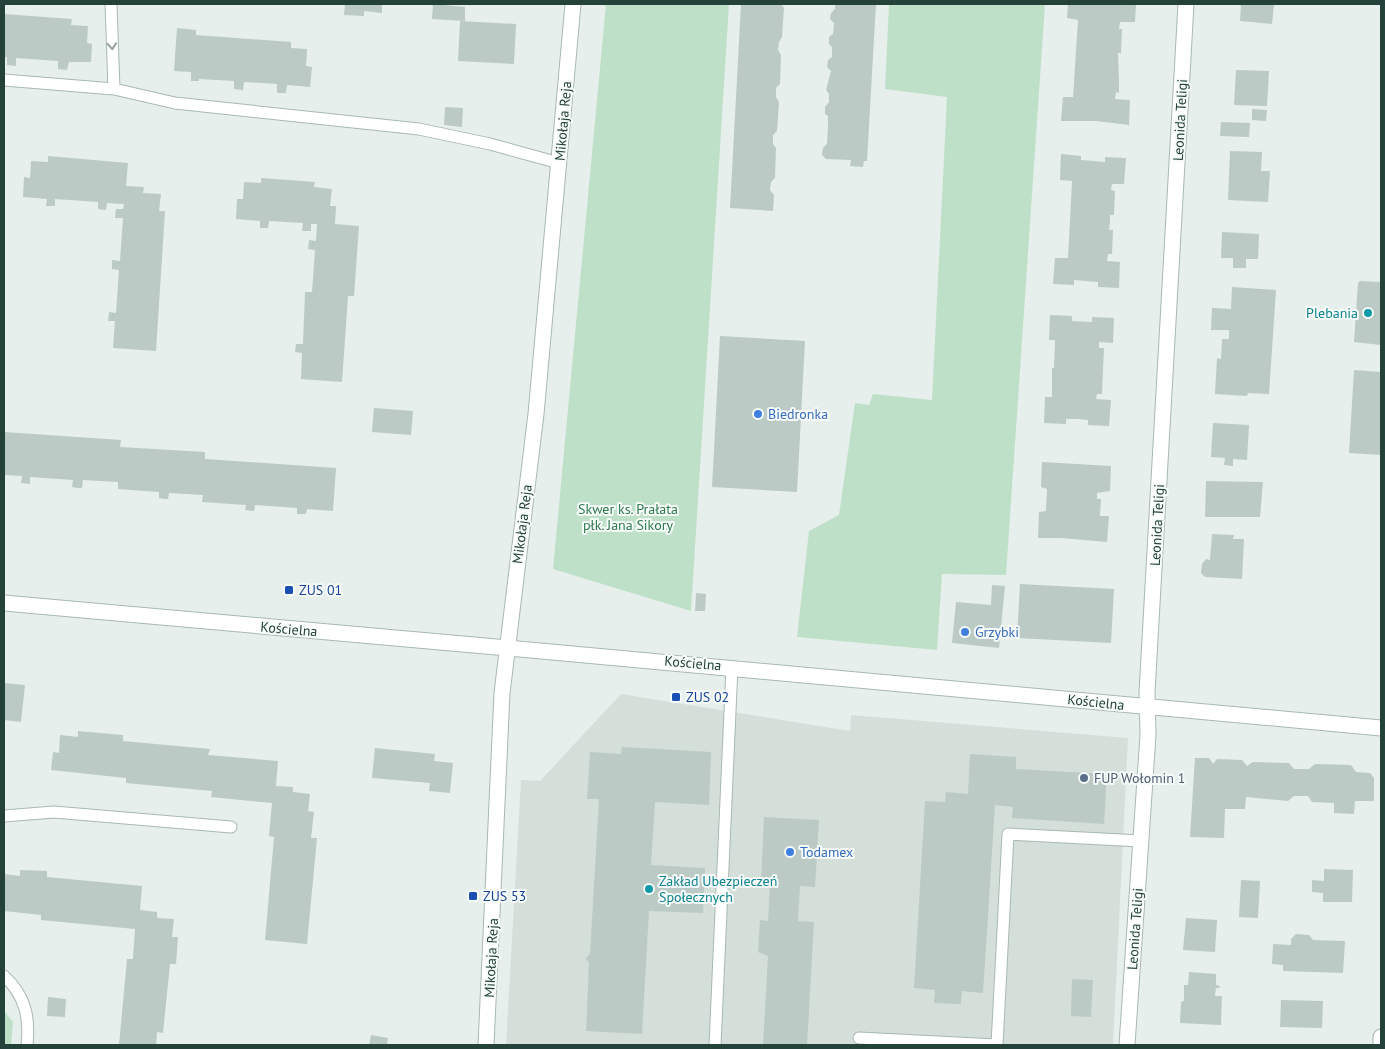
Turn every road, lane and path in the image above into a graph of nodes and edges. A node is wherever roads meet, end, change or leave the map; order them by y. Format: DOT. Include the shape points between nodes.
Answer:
graph roads {
  1 [pos="110,4"];
  2 [pos="573,4"];
  3 [pos="1186,4"];
  4 [pos="4,80"];
  5 [pos="114,89"];
  6 [pos="559,163"];
  7 [pos="4,603"];
  8 [pos="506,647"];
  9 [pos="732,667"];
  10 [pos="1147,707"];
  11 [pos="1381,728"];
  12 [pos="4,816"];
  13 [pos="231,827"];
  14 [pos="1141,841"];
  15 [pos="4,976"];
  16 [pos="1381,1037"];
  17 [pos="859,1038"];
  18 [pos="1381,1044"];
  19 [pos="27,1045"];
  20 [pos="486,1045"];
  21 [pos="715,1045"];
  22 [pos="996,1045"];
  23 [pos="1127,1045"];
  1 -- 5 [label="lane, one-way"];
  2 -- 6 [label="street, Mikołaja Reja"];
  3 -- 10 [label="street, Leonida Teligi"];
  4 -- 5 [label="lane"];
  5 -- 6 [label="lane" via="175,103 419,129"];
  6 -- 8 [label="street, Mikołaja Reja" via="536,414"];
  7 -- 8 [label="street, Kościelna"];
  8 -- 9 [label="street, Kościelna"];
  8 -- 20 [label="street, Mikołaja Reja"];
  9 -- 10 [label="street, Kościelna"];
  9 -- 21 [label="lane"];
  10 -- 11 [label="street, Kościelna"];
  10 -- 14 [label="street, Leonida Teligi"];
  12 -- 13 [label="lane" via="54,812"];
  14 -- 22 [label="lane" via="1008,834"];
  14 -- 23 [label="street, Leonida Teligi"];
  15 -- 19 [label="lane" via="24,1000 29,1027"];
  16 -- 18 [label="street"];
  17 -- 22 [label="lane"];
}
